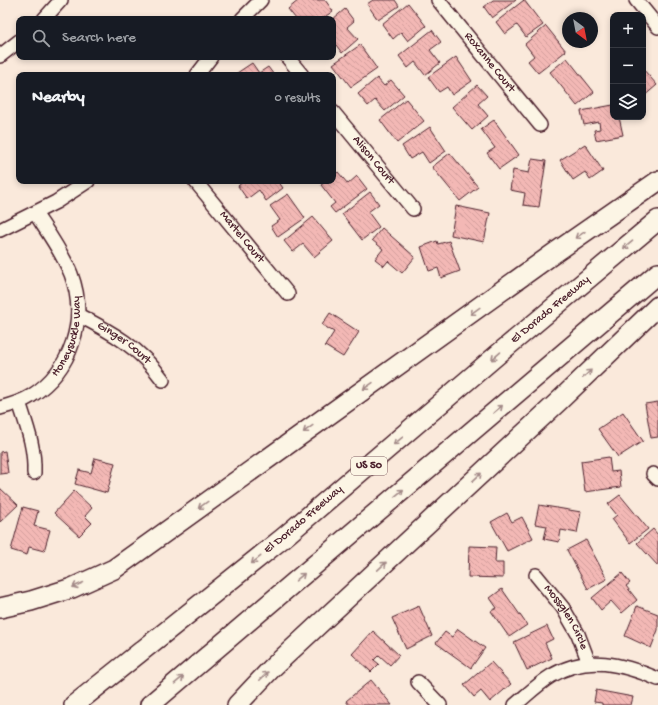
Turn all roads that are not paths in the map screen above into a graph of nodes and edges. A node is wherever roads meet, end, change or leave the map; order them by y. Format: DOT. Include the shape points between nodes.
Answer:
graph roads {
  1 [pos="61,0"];
  2 [pos="261,0"];
  3 [pos="438,0"];
  4 [pos="636,0"];
  5 [pos="47,16"];
  6 [pos="249,16"];
  7 [pos="658,26"];
  8 [pos="16,43"];
  9 [pos="0,56"];
  10 [pos="208,60"];
  11 [pos="290,60"];
  12 [pos="199,72"];
  13 [pos="300,72"];
  14 [pos="336,116"];
  15 [pos="540,125"];
  16 [pos="658,181"];
  17 [pos="83,184"];
  18 [pos="197,184"];
  19 [pos="413,209"];
  20 [pos="35,214"];
  21 [pos="658,220"];
  22 [pos="0,230"];
  23 [pos="658,273"];
  24 [pos="288,294"];
  25 [pos="658,306"];
  26 [pos="78,315"];
  27 [pos="163,380"];
  28 [pos="19,402"];
  29 [pos="0,408"];
  30 [pos="34,473"];
  31 [pos="536,575"];
  32 [pos="0,608"];
  33 [pos="589,664"];
  34 [pos="658,679"];
  35 [pos="418,682"];
  36 [pos="74,705"];
  37 [pos="150,705"];
  38 [pos="237,705"];
  39 [pos="440,705"];
  40 [pos="515,705"];
  1 -- 5 [label="street"];
  2 -- 6 [label="street"];
  3 -- 15 [label="street, Roxanne Court"];
  4 -- 7 [label="street"];
  8 -- 9 [label="street"];
  10 -- 12 [label="street"];
  11 -- 13 [label="street"];
  14 -- 19 [label="street, Alison Court"];
  16 -- 32 [label="highway, one-way" via="114,569 72,588"];
  17 -- 20 [label="street"];
  18 -- 24 [label="street, Martel Court"];
  20 -- 22 [label="street"];
  20 -- 26 [label="street, Honeysuckle Way" via="60,250 71,274 77,294"];
  21 -- 36 [label="highway, El Dorado Freeway / US 50, one-way" via="283,538"];
  37 -- 23 [label="highway, one-way"];
  38 -- 25 [label="highway, one-way" via="272,668"];
  26 -- 27 [label="street, Ginger Court" via="104,328 134,349 153,366"];
  26 -- 28 [label="street, Honeysuckle Way" via="76,331 66,360 44,386"];
  28 -- 29 [label="street, Honeysuckle Way"];
  28 -- 30 [label="street" via="32,440"];
  31 -- 33 [label="street, Mossglen Circle" via="563,608 578,634"];
  33 -- 34 [label="street, Mossglen Circle" via="599,662 620,665"];
  33 -- 40 [label="street, Mossglen Circle" via="570,667 552,676"];
  35 -- 39 [label="street"];
}
